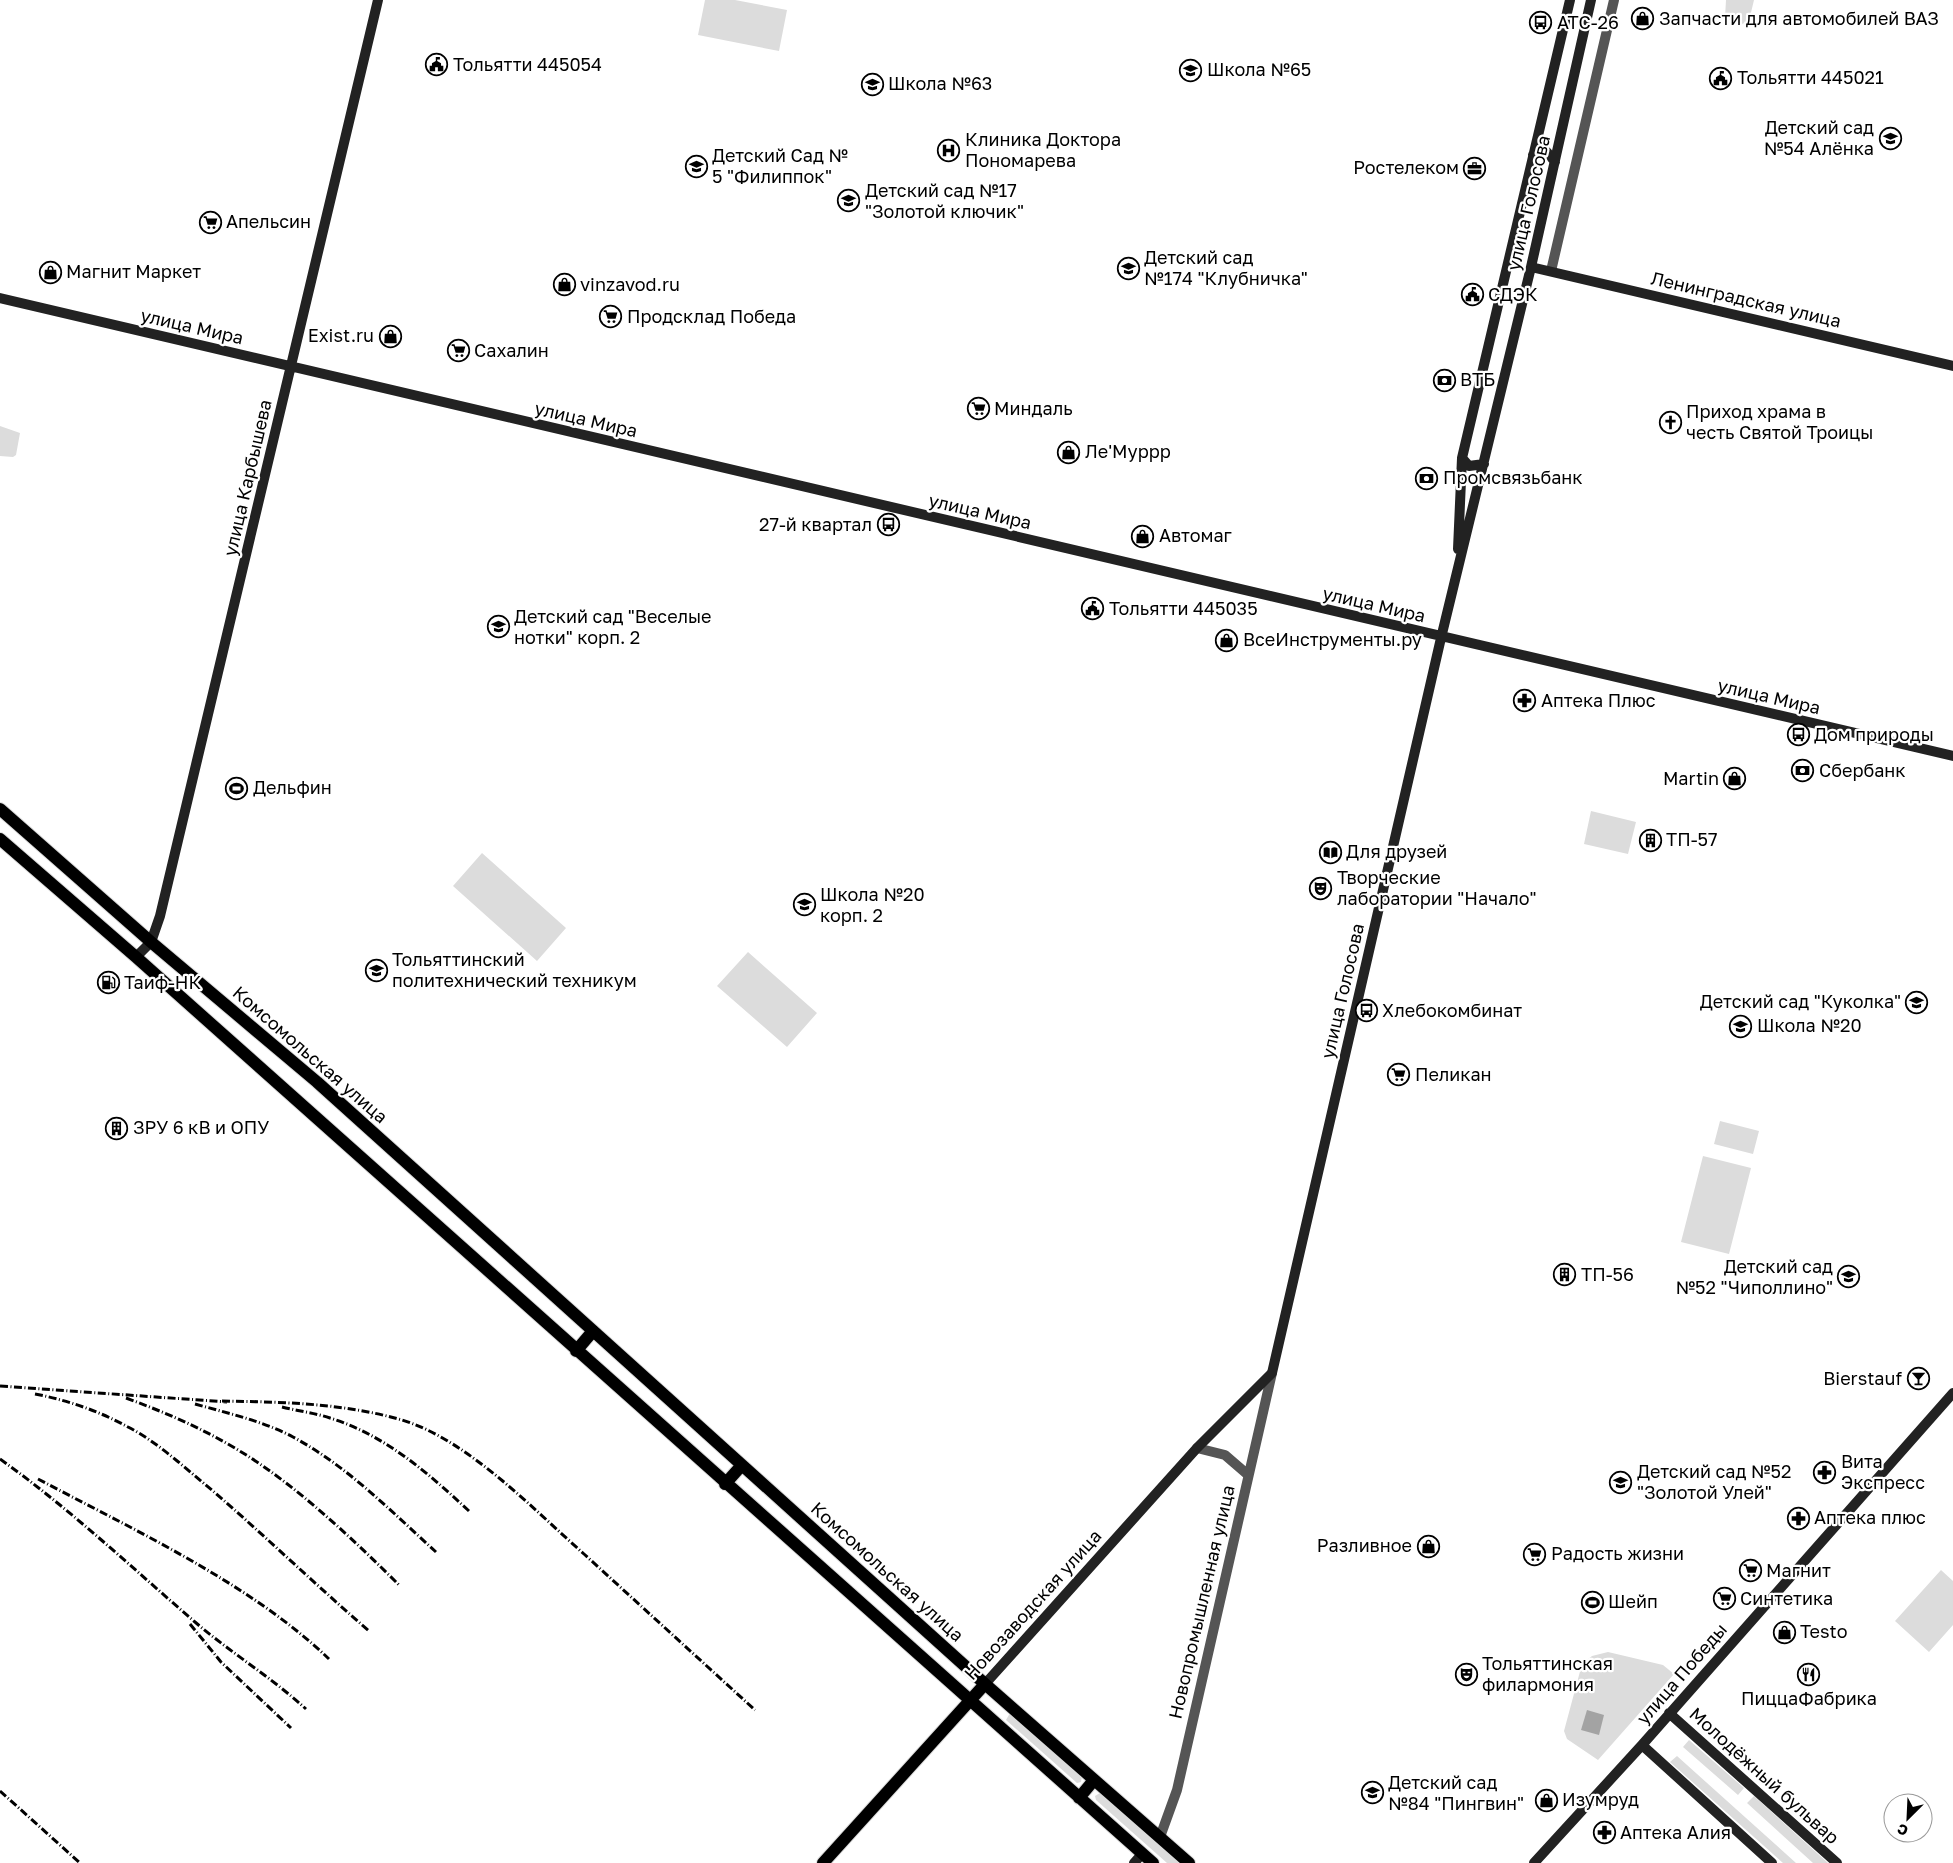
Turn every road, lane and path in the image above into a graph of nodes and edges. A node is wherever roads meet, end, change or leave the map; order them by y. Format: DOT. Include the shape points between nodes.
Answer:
graph roads {
  1 [pos="378,0"];
  2 [pos="1570,0"];
  3 [pos="1591,0"];
  4 [pos="1614,0"];
  5 [pos="1533,156"];
  6 [pos="1555,162"];
  7 [pos="1531,267"];
  8 [pos="1551,271"];
  9 [pos="0,298"];
  10 [pos="1953,366"];
  11 [pos="290,367"];
  12 [pos="1462,458"];
  13 [pos="1484,464"];
  14 [pos="1454,588"];
  15 [pos="1441,638"];
  16 [pos="1953,756"];
  17 [pos="0,809"];
  18 [pos="0,839"];
  19 [pos="151,942"];
  20 [pos="136,957"];
  21 [pos="593,1331"];
  22 [pos="576,1351"];
  23 [pos="1272,1373"];
  24 [pos="1953,1393"];
  25 [pos="1197,1448"];
  26 [pos="742,1465"];
  27 [pos="1247,1474"];
  28 [pos="725,1484"];
  29 [pos="985,1684"];
  30 [pos="970,1702"];
  31 [pos="1669,1713"];
  32 [pos="1642,1745"];
  33 [pos="1094,1780"];
  34 [pos="1079,1798"];
  35 [pos="1160,1837"];
  36 [pos="1138,1859"];
  37 [pos="823,1863"];
  38 [pos="1153,1863"];
  39 [pos="1189,1863"];
  40 [pos="1534,1863"];
  41 [pos="1772,1863"];
  42 [pos="1837,1863"];
  1 -- 11 [label="main road, улица Карбышева"];
  2 -- 5 [label="main road, улица Голосова"];
  3 -- 6 [label="main road, улица Голосова"];
  4 -- 8 [label="street"];
  5 -- 6 [label="main road" via="1541,150"];
  5 -- 12 [label="main road, улица Голосова"];
  6 -- 7 [label="main road, улица Голосова"];
  7 -- 8 [label="main road, Ленинградская улица"];
  7 -- 13 [label="main road, улица Голосова"];
  8 -- 10 [label="main road, Ленинградская улица"];
  9 -- 11 [label="main road, улица Мира"];
  11 -- 15 [label="main road, улица Мира"];
  11 -- 19 [label="main road, улица Карбышева" via="160,916"];
  12 -- 13 [label="main road" via="1469,466"];
  12 -- 14 [label="main road, улица Голосова" via="1460,536"];
  13 -- 14 [label="main road, улица Голосова"];
  14 -- 15 [label="main road, улица Голосова"];
  15 -- 16 [label="main road, улица Мира"];
  15 -- 23 [label="main road, улица Голосова"];
  17 -- 19 [label="main road, Комсомольская улица"];
  18 -- 20 [label="main road"];
  19 -- 20 [label="main road, улица Карбышева"];
  19 -- 21 [label="main road, Комсомольская улица" via="317,1082"];
  20 -- 22 [label="main road"];
  21 -- 22 [label="main road"];
  21 -- 26 [label="main road, Комсомольская улица"];
  22 -- 28 [label="main road"];
  23 -- 25 [label="main road, Новозаводская улица"];
  23 -- 27 [label="street, Новопромышленная улица"];
  24 -- 31 [label="main road, улица Победы"];
  25 -- 27 [label="street" via="1225,1455"];
  25 -- 29 [label="main road, Новозаводская улица"];
  26 -- 28 [label="main road"];
  26 -- 29 [label="main road, Комсомольская улица"];
  27 -- 35 [label="street, Новопромышленная улица" via="1177,1790"];
  28 -- 30 [label="main road"];
  29 -- 30 [label="main road, Новозаводская улица"];
  29 -- 33 [label="main road, Комсомольская улица"];
  30 -- 34 [label="main road"];
  30 -- 37 [label="main road, Новозаводская улица"];
  31 -- 32 [label="main road, улица Победы"];
  31 -- 42 [label="main road, Молодёжный бульвар"];
  32 -- 40 [label="main road, улица Победы"];
  32 -- 41 [label="main road"];
  33 -- 34 [label="main road"];
  33 -- 35 [label="main road, Комсомольская улица"];
  34 -- 36 [label="main road"];
  35 -- 39 [label="main road, Комсомольская улица"];
  36 -- 38 [label="main road"];
}
